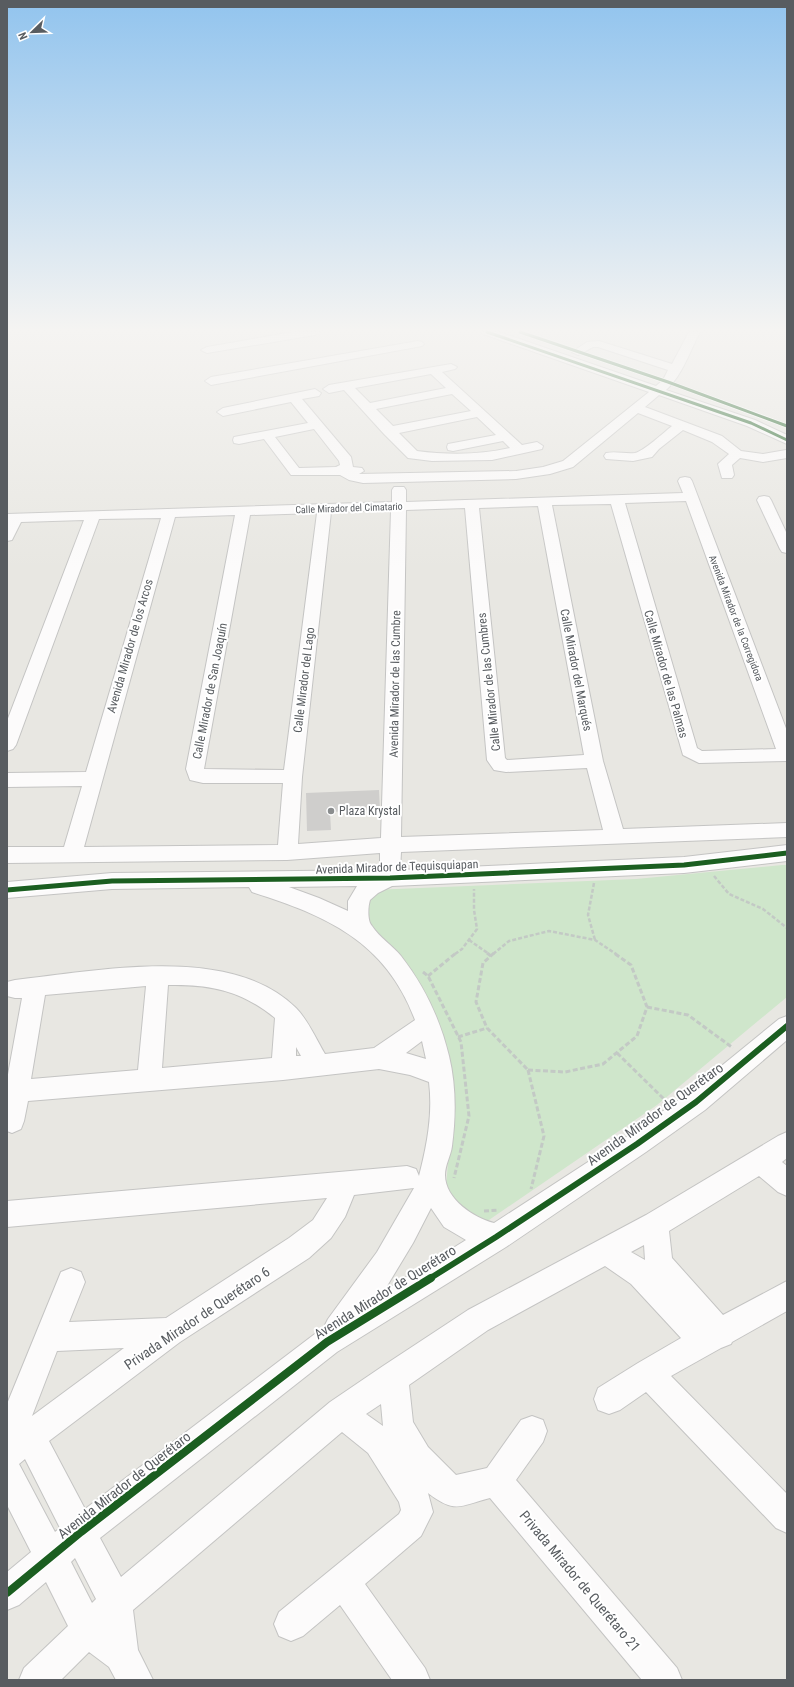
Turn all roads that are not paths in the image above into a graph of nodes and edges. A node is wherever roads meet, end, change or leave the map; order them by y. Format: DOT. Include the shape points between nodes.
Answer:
graph roads {
  1 [pos="229,411"];
  2 [pos="304,411"];
  3 [pos="369,411"];
  4 [pos="478,411"];
  5 [pos="633,411"];
  6 [pos="636,411"];
  7 [pos="713,411"];
  8 [pos="746,411"];
  9 [pos="223,412"];
  10 [pos="480,413"];
  11 [pos="316,425"];
  12 [pos="787,426"];
  13 [pos="684,428"];
  14 [pos="388,431"];
  15 [pos="267,434"];
  16 [pos="506,437"];
  17 [pos="239,440"];
  18 [pos="787,440"];
  19 [pos="537,446"];
  20 [pos="520,450"];
  21 [pos="737,454"];
  22 [pos="786,454"];
  23 [pos="413,455"];
  24 [pos="611,456"];
  25 [pos="438,457"];
  26 [pos="342,472"];
  27 [pos="727,475"];
  28 [pos="440,478"];
  29 [pos="685,481"];
  30 [pos="399,490"];
  31 [pos="690,497"];
  32 [pos="617,500"];
  33 [pos="764,500"];
  34 [pos="544,502"];
  35 [pos="472,504"];
  36 [pos="399,507"];
  37 [pos="324,509"];
  38 [pos="243,512"];
  39 [pos="169,514"];
  40 [pos="93,516"];
  41 [pos="12,518"];
  42 [pos="7,537"];
  43 [pos="787,549"];
  44 [pos="7,745"];
  45 [pos="787,755"];
  46 [pos="594,761"];
  47 [pos="293,777"];
  48 [pos="91,779"];
  49 [pos="7,780"];
  50 [pos="787,830"];
  51 [pos="615,837"];
  52 [pos="391,845"];
  53 [pos="287,852"];
  54 [pos="787,853"];
  55 [pos="72,854"];
  56 [pos="7,855"];
  57 [pos="390,878"];
  58 [pos="237,881"];
  59 [pos="7,890"];
  60 [pos="361,930"];
  61 [pos="158,975"];
  62 [pos="287,1015"];
  63 [pos="429,1023"];
  64 [pos="787,1026"];
  65 [pos="379,1058"];
  66 [pos="319,1065"];
  67 [pos="283,1069"];
  68 [pos="441,1075"];
  69 [pos="149,1080"];
  70 [pos="18,1091"];
  71 [pos="12,1121"];
  72 [pos="787,1144"];
  73 [pos="761,1161"];
  74 [pos="431,1178"];
  75 [pos="345,1183"];
  76 [pos="787,1183"];
  77 [pos="7,1214"];
  78 [pos="655,1224"];
  79 [pos="496,1237"];
  80 [pos="606,1251"];
  81 [pos="650,1269"];
  82 [pos="71,1282"];
  83 [pos="785,1300"];
  84 [pos="170,1332"];
  85 [pos="48,1337"];
  86 [pos="712,1338"];
  87 [pos="327,1342"];
  88 [pos="648,1373"];
  89 [pos="393,1376"];
  90 [pos="609,1399"];
  91 [pos="340,1413"];
  92 [pos="532,1431"];
  93 [pos="389,1434"];
  94 [pos="15,1445"];
  95 [pos="7,1472"];
  96 [pos="496,1481"];
  97 [pos="787,1517"];
  98 [pos="81,1532"];
  99 [pos="50,1558"];
  100 [pos="343,1581"];
  101 [pos="7,1593"];
  102 [pos="116,1603"];
  103 [pos="291,1624"];
  104 [pos="88,1630"];
  105 [pos="129,1667"];
  106 [pos="36,1680"];
  107 [pos="413,1680"];
  108 [pos="665,1680"];
  1 -- 9 [label="street"];
  2 -- 11 [label="street"];
  3 -- 14 [label="street"];
  4 -- 10 [label="street"];
  5 -- 28 [label="street" via="568,464 516,475"];
  6 -- 13 [label="street"];
  7 -- 18 [label="street"];
  8 -- 12 [label="street"];
  10 -- 14 [label="street"];
  10 -- 16 [label="street"];
  11 -- 15 [label="street"];
  11 -- 26 [label="street" via="348,464"];
  13 -- 21 [label="street" via="717,439"];
  13 -- 24 [label="street" via="659,442 646,454 632,457"];
  14 -- 23 [label="street"];
  15 -- 17 [label="street"];
  15 -- 26 [label="street" via="296,472"];
  16 -- 20 [label="street"];
  16 -- 23 [label="street"];
  19 -- 20 [label="street"];
  20 -- 25 [label="street" via="492,456"];
  21 -- 22 [label="street" via="763,458"];
  21 -- 27 [label="street" via="725,464"];
  23 -- 25 [label="street"];
  25 -- 28 [label="street"];
  26 -- 28 [label="street" via="351,477 371,480"];
  29 -- 31 [label="street, Avenida Mirador de la Corregidora"];
  30 -- 36 [label="street, Avenida Mirador de las Cumbre"];
  31 -- 32 [label="street, Calle Mirador del Cimatario"];
  31 -- 45 [label="street, Avenida Mirador de la Corregidora"];
  32 -- 34 [label="street, Calle Mirador del Cimatario"];
  32 -- 45 [label="street, Calle Mirador de las Palmas" via="689,752 699,757"];
  33 -- 43 [label="street"];
  34 -- 35 [label="street, Calle Mirador del Cimatario"];
  34 -- 46 [label="street, Calle Mirador del Marqués"];
  35 -- 36 [label="street, Calle Mirador del Cimatario"];
  35 -- 46 [label="street, Calle Mirador de las Cumbres" via="496,760 506,766"];
  36 -- 37 [label="street, Calle Mirador del Cimatario"];
  36 -- 52 [label="street, Avenida Mirador de las Cumbre"];
  37 -- 38 [label="street, Calle Mirador del Cimatario"];
  37 -- 47 [label="street, Calle Mirador del Lago"];
  38 -- 39 [label="street, Calle Mirador del Cimatario"];
  38 -- 47 [label="street, Calle Mirador de San Joaquín" via="195,769 197,775 203,776"];
  39 -- 40 [label="street, Calle Mirador del Cimatario"];
  39 -- 48 [label="street, Avenida Mirador de los Arcos"];
  40 -- 41 [label="street, Calle Mirador del Cimatario"];
  40 -- 44 [label="street"];
  41 -- 42 [label="street"];
  46 -- 51 [label="street, Calle Mirador del Marqués"];
  47 -- 53 [label="street, Calle Mirador del Lago"];
  48 -- 49 [label="street"];
  48 -- 55 [label="street, Avenida Mirador de los Arcos"];
  50 -- 51 [label="street, Avenida Mirador de Tequisquiapan"];
  51 -- 52 [label="street, Avenida Mirador de Tequisquiapan"];
  52 -- 53 [label="street, Avenida Mirador de Tequisquiapan"];
  52 -- 57 [label="street, Avenida Mirador de las Cumbre"];
  53 -- 55 [label="street, Avenida Mirador de Tequisquiapan"];
  54 -- 57 [label="street, Avenida Mirador de Tequisquiapan" via="684,865"];
  55 -- 56 [label="street, Avenida Mirador de Tequisquiapan"];
  57 -- 58 [label="street, Avenida Mirador de Tequisquiapan"];
  57 -- 60 [label="street" via="361,894 357,910"];
  58 -- 59 [label="street, Avenida Mirador de Tequisquiapan" via="112,881"];
  58 -- 60 [label="street" via="301,900"];
  60 -- 63 [label="street" via="401,971"];
  61 -- 62 [label="street" via="200,976 229,981 268,1000"];
  61 -- 69 [label="street"];
  61 -- 70 [label="street" via="25,988"];
  62 -- 66 [label="street"];
  62 -- 67 [label="street"];
  63 -- 65 [label="street"];
  63 -- 68 [label="street"];
  64 -- 79 [label="street, Avenida Mirador de Querétaro" via="696,1102"];
  65 -- 66 [label="street"];
  65 -- 68 [label="street" via="410,1064"];
  66 -- 67 [label="street"];
  67 -- 69 [label="street"];
  68 -- 74 [label="street" via="443,1108 440,1142"];
  69 -- 70 [label="street"];
  70 -- 71 [label="street"];
  72 -- 73 [label="street"];
  73 -- 76 [label="street"];
  73 -- 78 [label="street"];
  74 -- 75 [label="street"];
  74 -- 79 [label="street" via="446,1210 455,1219 477,1233"];
  74 -- 87 [label="street" via="399,1242 378,1276"];
  75 -- 77 [label="street"];
  75 -- 84 [label="street, Privada Mirador de Querétaro 6" via="336,1208 322,1229 299,1248"];
  78 -- 80 [label="street"];
  78 -- 81 [label="street"];
  79 -- 87 [label="street, Avenida Mirador de Querétaro"];
  80 -- 81 [label="street"];
  80 -- 89 [label="street" via="478,1320"];
  81 -- 86 [label="street"];
  82 -- 85 [label="street"];
  83 -- 86 [label="street"];
  84 -- 85 [label="street"];
  84 -- 94 [label="street, Privada Mirador de Querétaro 6"];
  85 -- 94 [label="street"];
  86 -- 88 [label="street"];
  87 -- 98 [label="street, Avenida Mirador de Querétaro"];
  88 -- 90 [label="street"];
  88 -- 97 [label="street"];
  89 -- 91 [label="street"];
  89 -- 93 [label="street"];
  91 -- 93 [label="street"];
  91 -- 102 [label="street"];
  92 -- 96 [label="street"];
  93 -- 96 [label="street" via="452,1492"];
  93 -- 100 [label="street" via="417,1512 410,1525"];
  94 -- 98 [label="street"];
  95 -- 99 [label="street"];
  96 -- 108 [label="street, Privada Mirador de Querétaro 21"];
  98 -- 99 [label="street, Avenida Mirador de Querétaro"];
  98 -- 102 [label="street"];
  99 -- 101 [label="street, Avenida Mirador de Querétaro"];
  99 -- 104 [label="street"];
  100 -- 103 [label="street"];
  100 -- 107 [label="street"];
  102 -- 104 [label="street"];
  102 -- 105 [label="street"];
  104 -- 105 [label="street"];
  104 -- 106 [label="street"];
}
